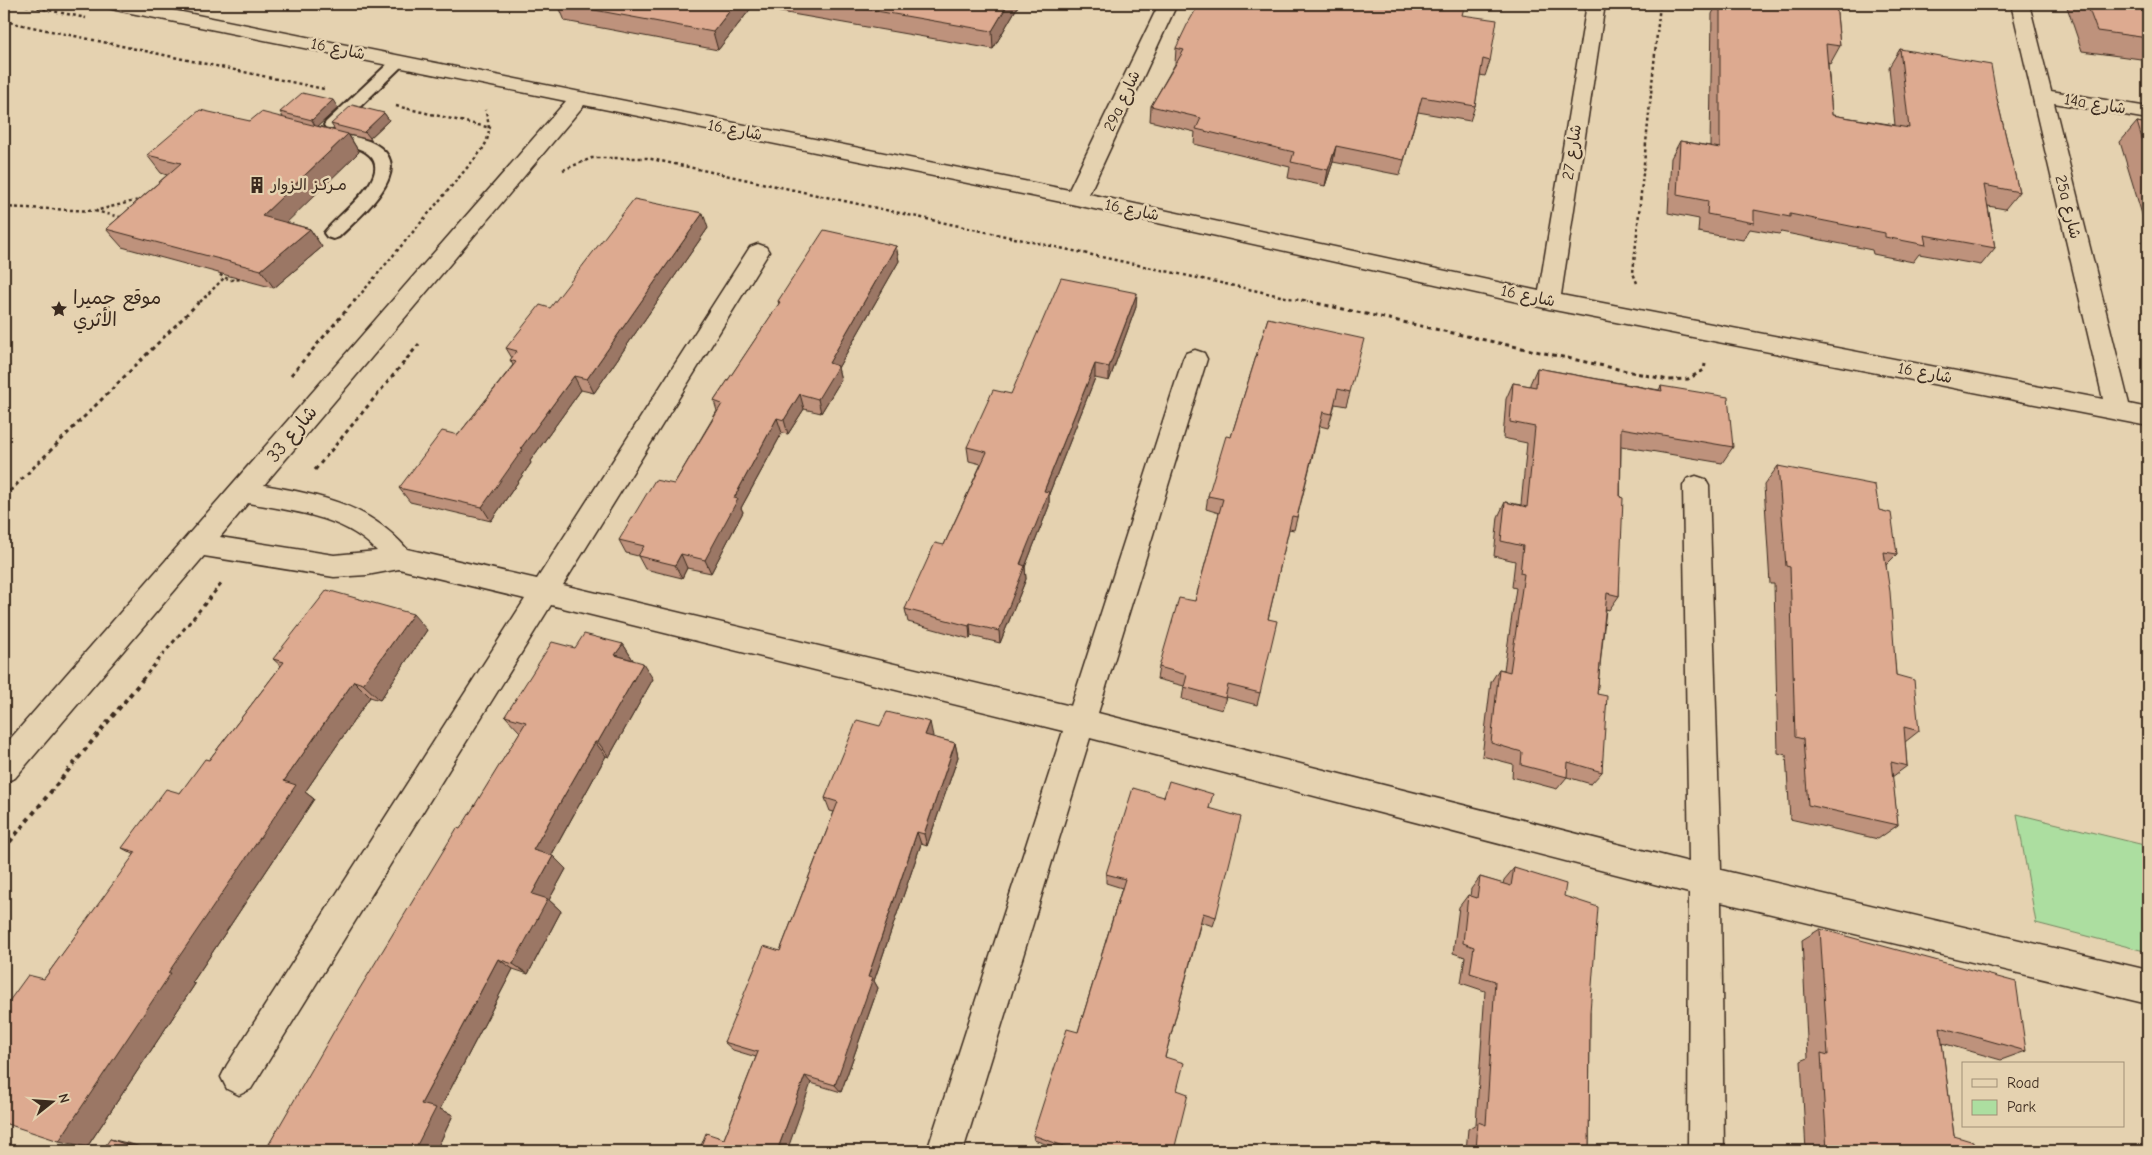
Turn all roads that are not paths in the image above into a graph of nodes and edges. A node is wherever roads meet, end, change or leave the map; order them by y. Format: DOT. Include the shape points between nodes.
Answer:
graph roads {
  1 [pos="116,4"];
  2 [pos="1168,4"];
  3 [pos="1596,4"];
  4 [pos="2020,4"];
  5 [pos="398,61"];
  6 [pos="2041,95"];
  7 [pos="579,98"];
  8 [pos="2148,113"];
  9 [pos="1076,198"];
  10 [pos="333,234"];
  11 [pos="758,252"];
  12 [pos="1549,301"];
  13 [pos="1195,359"];
  14 [pos="2118,410"];
  15 [pos="2148,417"];
  16 [pos="1696,486"];
  17 [pos="242,492"];
  18 [pos="198,544"];
  19 [pos="399,558"];
  20 [pos="544,592"];
  21 [pos="1081,722"];
  22 [pos="4,768"];
  23 [pos="1705,882"];
  24 [pos="2148,988"];
  25 [pos="239,1077"];
  26 [pos="945,1151"];
  27 [pos="1706,1151"];
  1 -- 5 [label="street, شارع 16"];
  2 -- 9 [label="street, 29a شارع"];
  3 -- 12 [label="street, شارع 27"];
  4 -- 6 [label="street, 25a شارع"];
  5 -- 7 [label="street, شارع 16"];
  5 -- 10 [label="lane" via="317,134 368,147 385,162 384,174 377,186"];
  6 -- 8 [label="street, 14a شارع"];
  6 -- 14 [label="street, 25a شارع"];
  7 -- 9 [label="street, شارع 16"];
  7 -- 17 [label="street, شارع 33"];
  9 -- 12 [label="street, شارع 16"];
  11 -- 20 [label="street"];
  12 -- 14 [label="street, شارع 16"];
  13 -- 21 [label="street"];
  14 -- 15 [label="street, شارع 16"];
  16 -- 23 [label="street"];
  17 -- 18 [label="street, شارع 33"];
  17 -- 19 [label="street" via="337,512 361,522 389,544"];
  18 -- 19 [label="street" via="334,566"];
  18 -- 22 [label="street, شارع 33"];
  19 -- 20 [label="street"];
  20 -- 21 [label="street"];
  20 -- 25 [label="street"];
  21 -- 23 [label="street"];
  21 -- 26 [label="street"];
  23 -- 24 [label="street"];
  23 -- 27 [label="street"];
}
